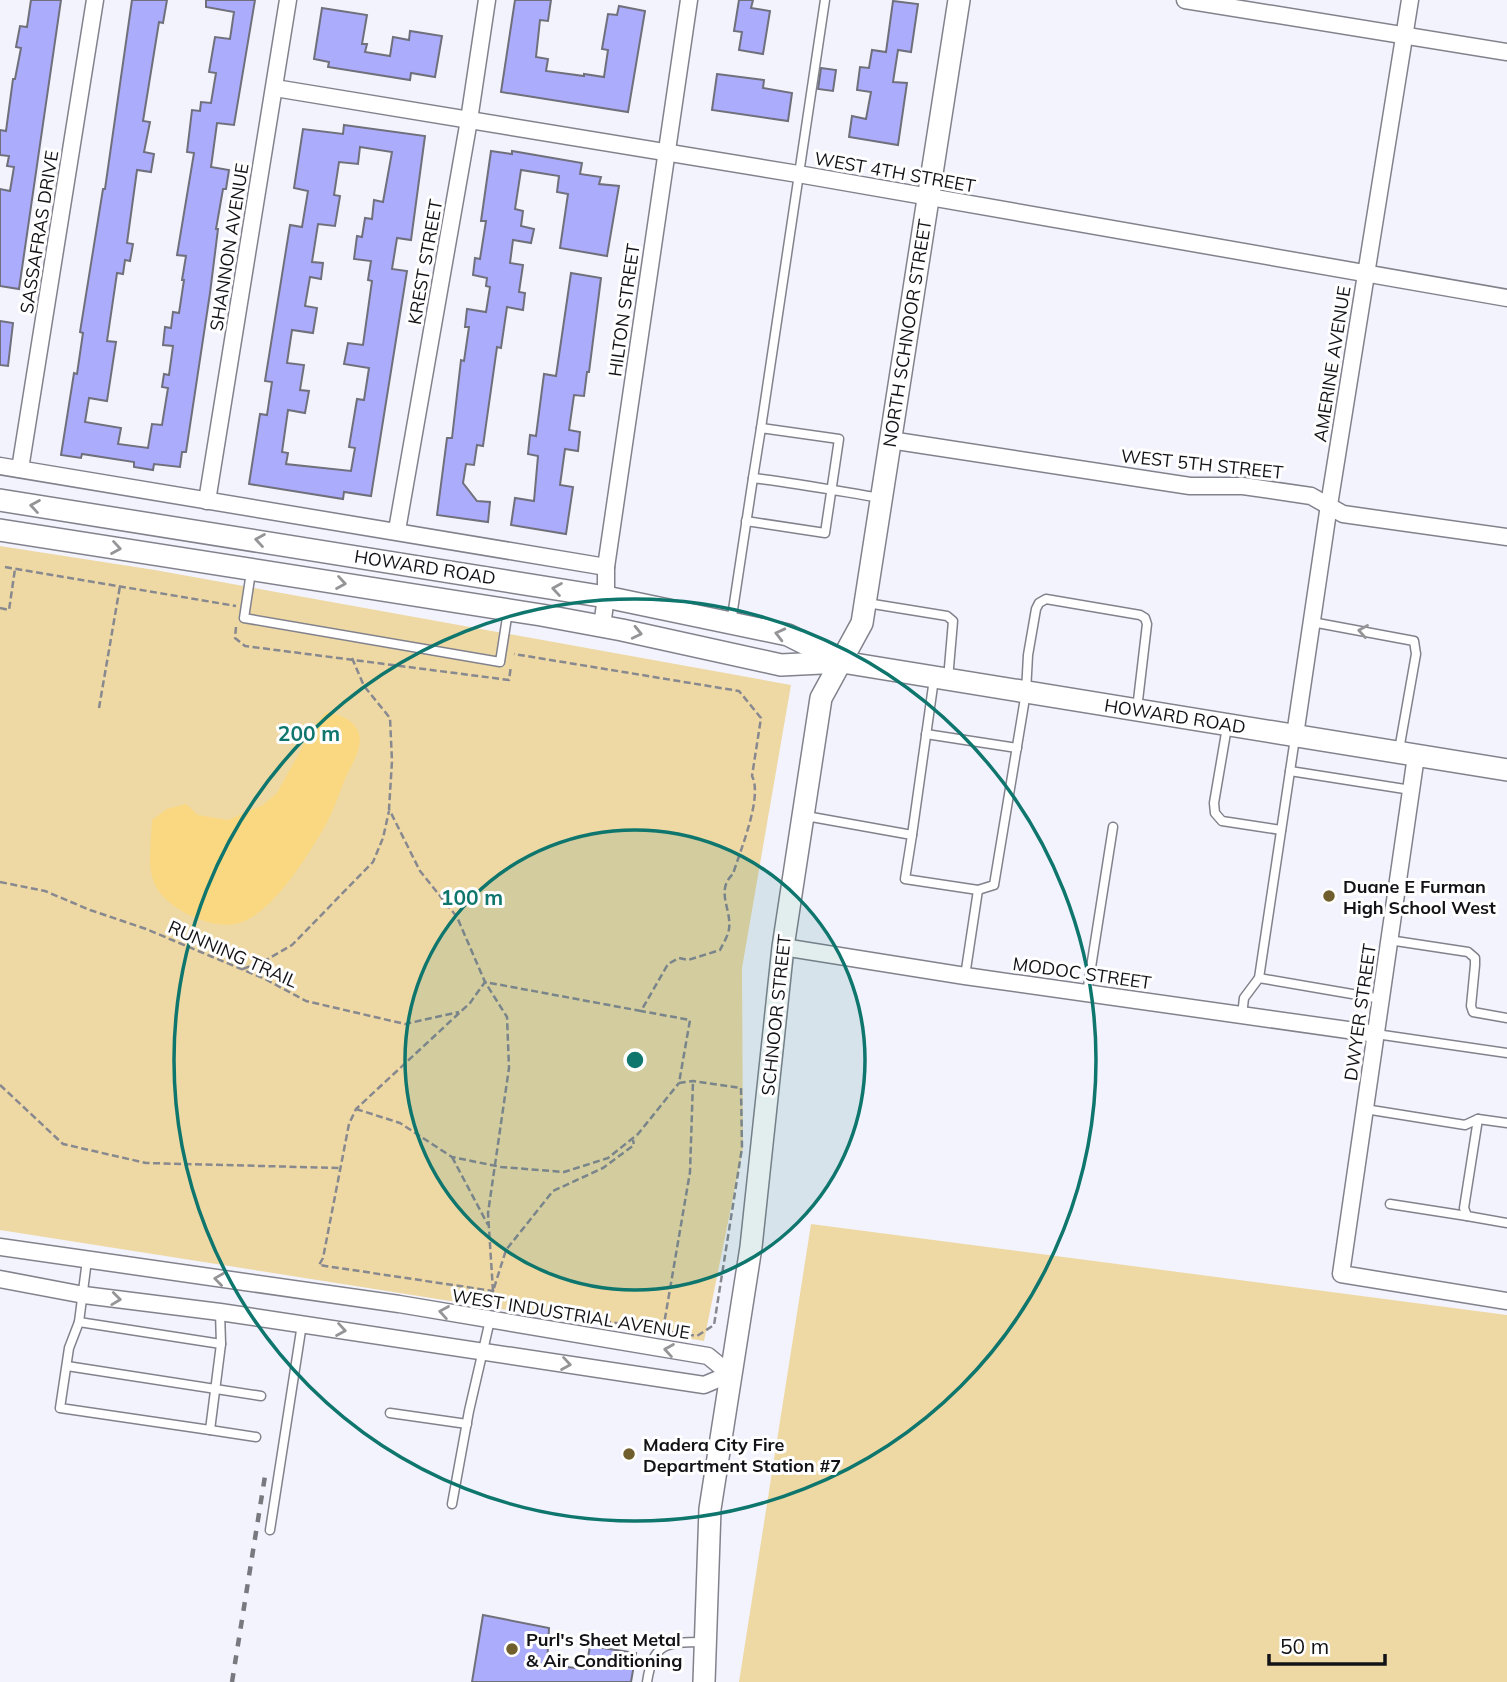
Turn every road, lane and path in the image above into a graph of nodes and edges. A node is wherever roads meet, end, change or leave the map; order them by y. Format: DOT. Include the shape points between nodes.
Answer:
graph roads {
  1 [pos="95,0"];
  2 [pos="288,0"];
  3 [pos="487,0"];
  4 [pos="689,0"];
  5 [pos="825,0"];
  6 [pos="959,0"];
  7 [pos="1185,0"];
  8 [pos="1410,0"];
  9 [pos="1404,36"];
  10 [pos="1507,52"];
  11 [pos="275,88"];
  12 [pos="469,120"];
  13 [pos="666,153"];
  14 [pos="798,174"];
  15 [pos="928,197"];
  16 [pos="1366,274"];
  17 [pos="1507,298"];
  18 [pos="761,428"];
  19 [pos="890,440"];
  20 [pos="0,466"];
  21 [pos="20,469"];
  22 [pos="753,478"];
  23 [pos="832,489"];
  24 [pos="881,498"];
  25 [pos="0,500"];
  26 [pos="207,501"];
  27 [pos="1329,505"];
  28 [pos="746,521"];
  29 [pos="0,530"];
  30 [pos="397,530"];
  31 [pos="1507,537"];
  32 [pos="362,557"];
  33 [pos="606,566"];
  34 [pos="5,567"];
  35 [pos="15,569"];
  36 [pos="257,570"];
  37 [pos="120,586"];
  38 [pos="606,597"];
  39 [pos="865,603"];
  40 [pos="239,606"];
  41 [pos="0,608"];
  42 [pos="508,610"];
  43 [pos="238,617"];
  44 [pos="1312,622"];
  45 [pos="732,623"];
  46 [pos="602,626"];
  47 [pos="513,654"];
  48 [pos="352,658"];
  49 [pos="842,662"];
  50 [pos="511,667"];
  51 [pos="941,678"];
  52 [pos="1027,692"];
  53 [pos="99,708"];
  54 [pos="1137,710"];
  55 [pos="1227,724"];
  56 [pos="926,734"];
  57 [pos="1295,735"];
  58 [pos="1017,748"];
  59 [pos="1408,754"];
  60 [pos="1290,771"];
  61 [pos="1507,771"];
  62 [pos="1411,790"];
  63 [pos="389,809"];
  64 [pos="803,816"];
  65 [pos="1113,827"];
  66 [pos="1281,830"];
  67 [pos="912,835"];
  68 [pos="0,882"];
  69 [pos="978,890"];
  70 [pos="1389,940"];
  71 [pos="783,947"];
  72 [pos="243,969"];
  73 [pos="965,976"];
  74 [pos="1259,978"];
  75 [pos="485,982"];
  76 [pos="1087,993"];
  77 [pos="1381,999"];
  78 [pos="460,1012"];
  79 [pos="641,1012"];
  80 [pos="1242,1015"];
  81 [pos="1507,1018"];
  82 [pos="1376,1034"];
  83 [pos="1507,1053"];
  84 [pos="693,1081"];
  85 [pos="679,1083"];
  86 [pos="0,1085"];
  87 [pos="356,1109"];
  88 [pos="1365,1109"];
  89 [pos="1478,1119"];
  90 [pos="1507,1123"];
  91 [pos="633,1139"];
  92 [pos="452,1157"];
  93 [pos="496,1166"];
  94 [pos="340,1168"];
  95 [pos="1390,1204"];
  96 [pos="1468,1216"];
  97 [pos="1507,1223"];
  98 [pos="489,1227"];
  99 [pos="0,1247"];
  100 [pos="87,1260"];
  101 [pos="0,1279"];
  102 [pos="493,1291"];
  103 [pos="84,1295"];
  104 [pos="1507,1301"];
  105 [pos="491,1311"];
  106 [pos="220,1312"];
  107 [pos="571,1316"];
  108 [pos="79,1322"];
  109 [pos="302,1324"];
  110 [pos="663,1330"];
  111 [pos="221,1344"];
  112 [pos="482,1351"];
  113 [pos="67,1366"];
  114 [pos="730,1374"];
  115 [pos="216,1389"];
  116 [pos="261,1396"];
  117 [pos="390,1413"];
  118 [pos="467,1423"];
  119 [pos="210,1430"];
  120 [pos="256,1437"];
  121 [pos="453,1504"];
  122 [pos="270,1530"];
  123 [pos="706,1642"];
  124 [pos="647,1682"];
  125 [pos="704,1682"];
  1 -- 21 [label="street, SASSAFRAS DRIVE"];
  2 -- 11 [label="street, SHANNON AVENUE"];
  3 -- 12 [label="street, KREST STREET"];
  4 -- 13 [label="street, HILTON STREET"];
  5 -- 14 [label="lane"];
  6 -- 15 [label="main road, NORTH SCHNOOR STREET"];
  7 -- 9 [label="street"];
  8 -- 9 [label="street, AMERINE AVENUE"];
  9 -- 10 [label="street"];
  9 -- 16 [label="street, AMERINE AVENUE"];
  11 -- 12 [label="street, WEST 4TH STREET"];
  11 -- 26 [label="street, SHANNON AVENUE"];
  12 -- 13 [label="street, WEST 4TH STREET"];
  12 -- 30 [label="street, KREST STREET"];
  13 -- 14 [label="street, WEST 4TH STREET"];
  13 -- 33 [label="street, HILTON STREET"];
  14 -- 15 [label="street, WEST 4TH STREET"];
  14 -- 18 [label="lane"];
  15 -- 16 [label="street, WEST 4TH STREET"];
  15 -- 19 [label="main road, NORTH SCHNOOR STREET"];
  16 -- 17 [label="street, WEST 4TH STREET"];
  16 -- 27 [label="street, AMERINE AVENUE"];
  18 -- 22 [label="lane"];
  18 -- 23 [label="lane" via="839,439"];
  19 -- 24 [label="main road, NORTH SCHNOOR STREET"];
  19 -- 27 [label="street, WEST 5TH STREET" via="1190,486 1243,486 1311,496"];
  20 -- 21 [label="street"];
  21 -- 26 [label="street"];
  22 -- 23 [label="lane"];
  22 -- 28 [label="lane"];
  23 -- 24 [label="lane"];
  23 -- 28 [label="lane" via="825,533"];
  24 -- 39 [label="main road, NORTH SCHNOOR STREET"];
  32 -- 25 [label="main road, HOWARD ROAD, one-way"];
  26 -- 30 [label="street"];
  27 -- 31 [label="street, WEST 5TH STREET" via="1343,514"];
  27 -- 44 [label="street, AMERINE AVENUE"];
  28 -- 45 [label="lane"];
  29 -- 36 [label="main road, HOWARD ROAD, one-way"];
  30 -- 33 [label="street"];
  32 -- 36 [label="main road" via="321,565 273,561"];
  38 -- 32 [label="main road, HOWARD ROAD, one-way"];
  33 -- 38 [label="street, HILTON STREET"];
  34 -- 35 [label="path"];
  35 -- 37 [label="path"];
  35 -- 41 [label="path" via="9,610"];
  36 -- 42 [label="main road, HOWARD ROAD, one-way"];
  36 -- 42 [label="lane" via="244,618 500,662"];
  37 -- 40 [label="path"];
  37 -- 53 [label="path"];
  38 -- 45 [label="main road, HOWARD ROAD"];
  38 -- 46 [label="street, HILTON STREET"];
  39 -- 49 [label="main road, NORTH SCHNOOR STREET" via="862,623"];
  39 -- 51 [label="lane" via="947,616 953,621"];
  42 -- 46 [label="main road, HOWARD ROAD"];
  43 -- 48 [label="path" via="235,638 245,646"];
  44 -- 57 [label="street, AMERINE AVENUE"];
  59 -- 44 [label="lane, one-way" via="1405,717 1416,654 1413,641"];
  49 -- 45 [label="main road, HOWARD ROAD, one-way" via="788,635"];
  46 -- 49 [label="main road, HOWARD ROAD, one-way" via="781,665"];
  47 -- 79 [label="path" via="739,691 761,718 752,808 733,874 726,880 729,928 725,939 720,950 668,964"];
  48 -- 50 [label="path" via="509,680"];
  48 -- 63 [label="path" via="364,687 390,718"];
  49 -- 51 [label="main road, HOWARD ROAD"];
  49 -- 64 [label="main road, SCHNOOR STREET" via="821,698"];
  51 -- 52 [label="main road, HOWARD ROAD"];
  51 -- 56 [label="lane"];
  52 -- 54 [label="main road, HOWARD ROAD"];
  52 -- 54 [label="lane" via="1028,655 1040,603 1046,600 1140,615 1147,624"];
  52 -- 58 [label="lane"];
  54 -- 55 [label="main road, HOWARD ROAD"];
  55 -- 57 [label="main road, HOWARD ROAD"];
  55 -- 66 [label="lane" via="1215,813 1222,821"];
  56 -- 58 [label="lane"];
  56 -- 67 [label="lane"];
  57 -- 59 [label="main road, HOWARD ROAD"];
  57 -- 60 [label="lane"];
  58 -- 69 [label="lane" via="994,885"];
  59 -- 61 [label="main road, HOWARD ROAD"];
  59 -- 62 [label="street, DWYER STREET"];
  60 -- 62 [label="lane"];
  60 -- 66 [label="lane"];
  62 -- 70 [label="street, DWYER STREET"];
  63 -- 72 [label="path" via="373,862 292,945"];
  63 -- 75 [label="path" via="420,871 457,917"];
  64 -- 67 [label="lane"];
  64 -- 71 [label="main road, SCHNOOR STREET"];
  65 -- 76 [label="lane"];
  66 -- 74 [label="lane"];
  67 -- 69 [label="lane" via="905,878"];
  68 -- 72 [label="path, RUNNING TRAIL" via="45,891"];
  69 -- 73 [label="lane"];
  70 -- 77 [label="street, DWYER STREET"];
  70 -- 81 [label="lane" via="1468,952 1475,958 1473,1012"];
  71 -- 73 [label="street, MODOC STREET"];
  71 -- 114 [label="main road, SCHNOOR STREET" via="751,1247"];
  72 -- 78 [label="path, RUNNING TRAIL" via="306,1001 405,1024"];
  73 -- 76 [label="street, MODOC STREET"];
  74 -- 77 [label="lane"];
  74 -- 80 [label="lane" via="1244,998"];
  75 -- 78 [label="path"];
  75 -- 79 [label="path"];
  75 -- 93 [label="path" via="507,1017 509,1069"];
  76 -- 80 [label="street, MODOC STREET"];
  77 -- 82 [label="street, DWYER STREET"];
  78 -- 87 [label="path"];
  79 -- 85 [label="path" via="690,1020"];
  80 -- 82 [label="street, MODOC STREET"];
  82 -- 83 [label="lane"];
  82 -- 88 [label="street, DWYER STREET"];
  84 -- 85 [label="path"];
  84 -- 110 [label="path" via="690,1172"];
  84 -- 110 [label="path" via="741,1088 742,1148 714,1325 697,1336"];
  85 -- 91 [label="path"];
  86 -- 94 [label="path" via="63,1144 145,1163"];
  87 -- 92 [label="path" via="400,1124"];
  87 -- 94 [label="path"];
  88 -- 89 [label="lane" via="1465,1125"];
  88 -- 104 [label="street, DWYER STREET" via="1341,1274"];
  89 -- 90 [label="lane"];
  89 -- 96 [label="lane" via="1464,1208"];
  91 -- 93 [label="path" via="608,1158 564,1172"];
  91 -- 102 [label="path" via="634,1145 603,1168 553,1191 506,1250"];
  92 -- 93 [label="path"];
  92 -- 98 [label="path"];
  93 -- 98 [label="path"];
  94 -- 102 [label="path" via="319,1265"];
  95 -- 96 [label="lane"];
  96 -- 97 [label="lane"];
  98 -- 102 [label="path"];
  99 -- 100 [label="street, WEST INDUSTRIAL AVENUE"];
  100 -- 103 [label="lane"];
  105 -- 100 [label="street, WEST INDUSTRIAL AVENUE, one-way" via="399,1304"];
  101 -- 103 [label="street"];
  102 -- 105 [label="path"];
  103 -- 106 [label="street, one-way"];
  103 -- 108 [label="lane"];
  105 -- 112 [label="lane"];
  114 -- 105 [label="street, WEST INDUSTRIAL AVENUE, one-way" via="708,1356"];
  106 -- 109 [label="street"];
  106 -- 111 [label="lane"];
  107 -- 110 [label="path"];
  108 -- 111 [label="lane"];
  108 -- 113 [label="lane"];
  109 -- 112 [label="street, one-way"];
  109 -- 122 [label="lane"];
  111 -- 115 [label="lane"];
  112 -- 114 [label="street, one-way" via="704,1385"];
  112 -- 118 [label="lane"];
  113 -- 115 [label="lane"];
  113 -- 119 [label="lane" via="60,1408"];
  114 -- 123 [label="main road, SCHNOOR STREET" via="710,1509"];
  115 -- 116 [label="lane"];
  115 -- 119 [label="lane"];
  117 -- 118 [label="lane"];
  118 -- 121 [label="lane"];
  119 -- 120 [label="lane"];
  123 -- 124 [label="lane" via="678,1642 657,1652 650,1661"];
  123 -- 125 [label="main road, SCHNOOR STREET"];
}
